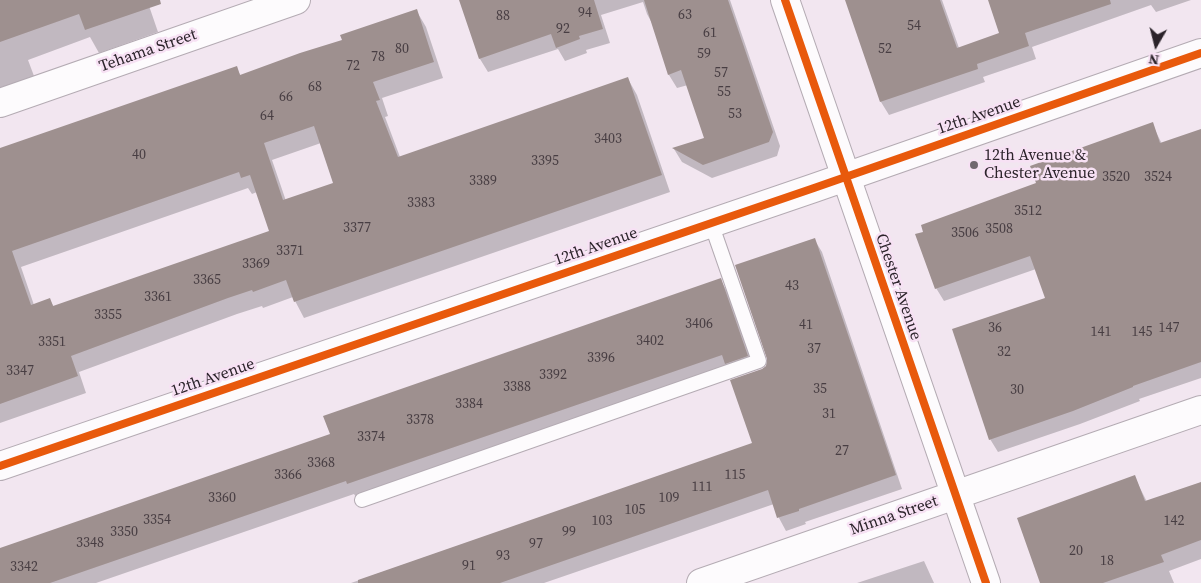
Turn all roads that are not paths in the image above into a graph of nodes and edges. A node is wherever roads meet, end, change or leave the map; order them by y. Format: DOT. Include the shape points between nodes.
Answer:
graph roads {
  1 [pos="296,0"];
  2 [pos="785,0"];
  3 [pos="1201,53"];
  4 [pos="0,103"];
  5 [pos="845,177"];
  6 [pos="711,223"];
  7 [pos="1201,410"];
  8 [pos="0,466"];
  9 [pos="956,495"];
  10 [pos="362,500"];
  11 [pos="701,583"];
  12 [pos="986,583"];
  1 -- 4 [label="street, Tehama Street"];
  2 -- 5 [label="street, Chester Avenue"];
  3 -- 5 [label="street, 12th Avenue"];
  5 -- 6 [label="street, 12th Avenue"];
  5 -- 9 [label="street, Chester Avenue"];
  6 -- 8 [label="street, 12th Avenue"];
  6 -- 10 [label="lane" via="759,361"];
  7 -- 9 [label="street, Minna Street"];
  9 -- 11 [label="street, Minna Street"];
  9 -- 12 [label="street, Chester Avenue"];
}
